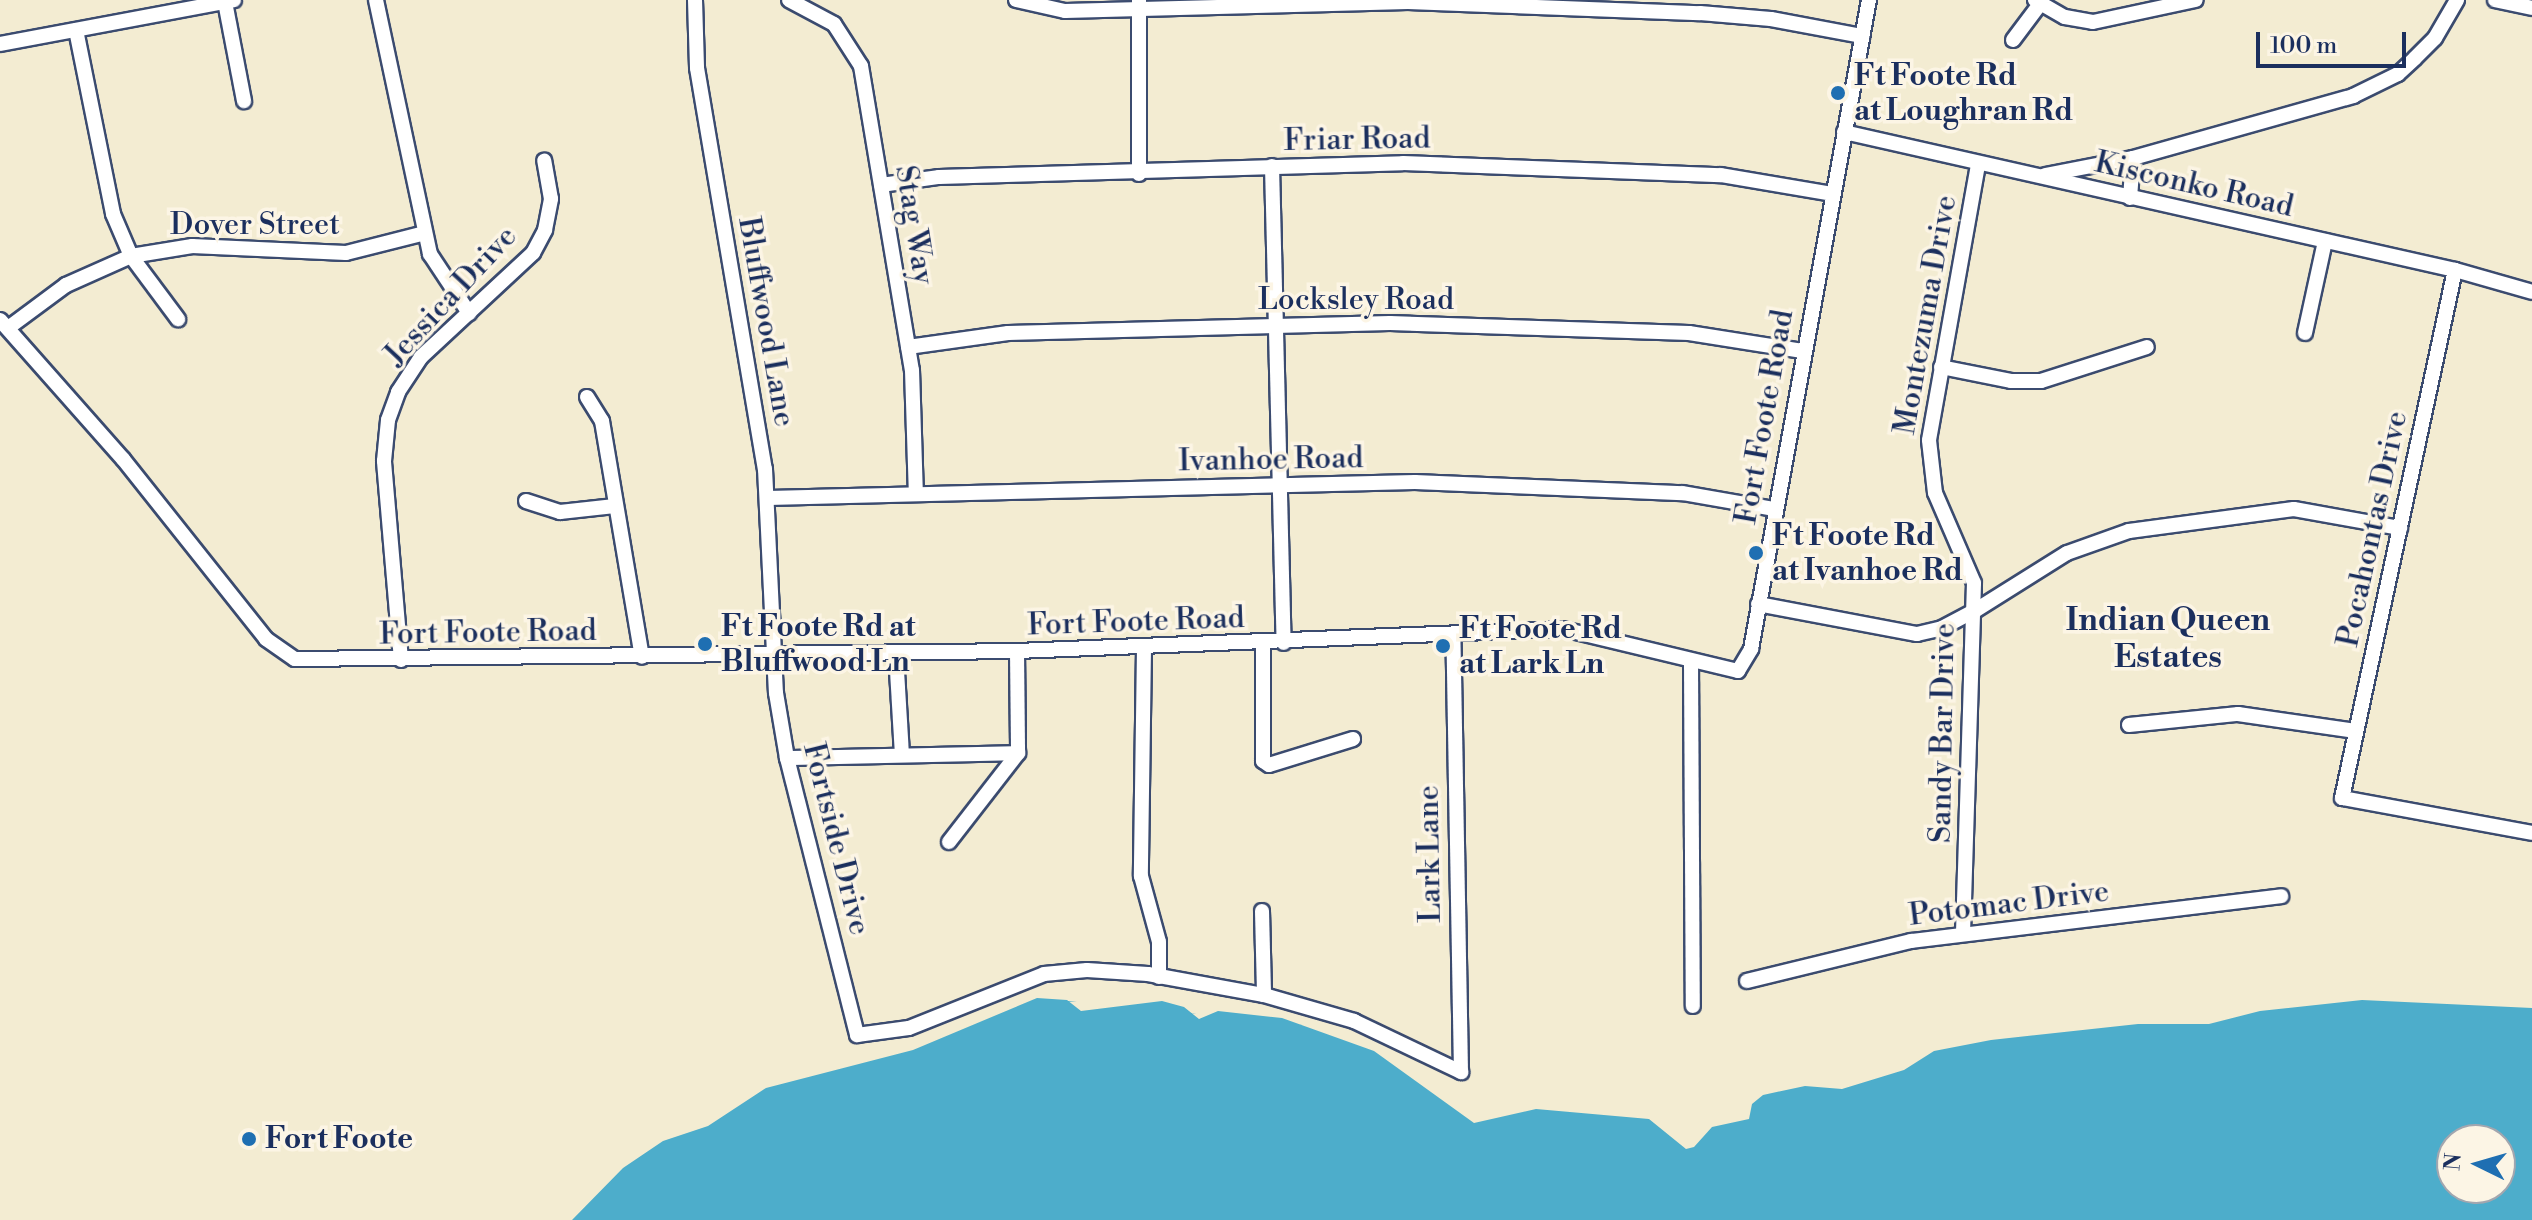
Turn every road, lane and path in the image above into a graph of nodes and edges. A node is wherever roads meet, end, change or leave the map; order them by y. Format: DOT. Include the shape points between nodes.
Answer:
graph roads {
  1 [pos="376,0"];
  2 [pos="695,0"];
  3 [pos="789,0"];
  4 [pos="1016,0"];
  5 [pos="1869,0"];
  6 [pos="2196,0"];
  7 [pos="2457,0"];
  8 [pos="2495,0"];
  9 [pos="230,1"];
  10 [pos="2038,2"];
  11 [pos="1139,4"];
  12 [pos="1701,6"];
  13 [pos="2532,8"];
  14 [pos="76,30"];
  15 [pos="1862,36"];
  16 [pos="2013,40"];
  17 [pos="0,44"];
  18 [pos="244,101"];
  19 [pos="1844,132"];
  20 [pos="2133,158"];
  21 [pos="544,161"];
  22 [pos="1978,164"];
  23 [pos="1272,166"];
  24 [pos="1139,174"];
  25 [pos="2037,176"];
  26 [pos="881,185"];
  27 [pos="1832,194"];
  28 [pos="2130,198"];
  29 [pos="425,233"];
  30 [pos="2325,241"];
  31 [pos="131,256"];
  32 [pos="2455,270"];
  33 [pos="2532,292"];
  34 [pos="469,313"];
  35 [pos="178,319"];
  36 [pos="4,324"];
  37 [pos="1276,326"];
  38 [pos="2305,333"];
  39 [pos="908,347"];
  40 [pos="2147,347"];
  41 [pos="1803,351"];
  42 [pos="1941,367"];
  43 [pos="587,397"];
  44 [pos="1280,485"];
  45 [pos="916,494"];
  46 [pos="768,498"];
  47 [pos="526,501"];
  48 [pos="615,506"];
  49 [pos="1774,509"];
  50 [pos="2400,528"];
  51 [pos="1758,604"];
  52 [pos="1976,610"];
  53 [pos="1453,635"];
  54 [pos="1284,643"];
  55 [pos="1263,644"];
  56 [pos="1144,648"];
  57 [pos="1017,651"];
  58 [pos="896,654"];
  59 [pos="772,655"];
  60 [pos="642,657"];
  61 [pos="401,660"];
  62 [pos="1691,663"];
  63 [pos="2129,725"];
  64 [pos="2356,731"];
  65 [pos="1353,739"];
  66 [pos="1018,753"];
  67 [pos="902,755"];
  68 [pos="787,758"];
  69 [pos="2532,833"];
  70 [pos="949,842"];
  71 [pos="2281,896"];
  72 [pos="1262,911"];
  73 [pos="1963,933"];
  74 [pos="1159,977"];
  75 [pos="1747,981"];
  76 [pos="1264,995"];
  77 [pos="1693,1006"];
  1 -- 29 [label="street"];
  2 -- 46 [label="street, Bluffwood Lane" via="697,68"];
  3 -- 26 [label="street, Stag Way" via="834,24 858,58"];
  4 -- 11 [label="street" via="1048,10"];
  5 -- 15 [label="street, Fort Foote Road"];
  6 -- 10 [label="street" via="2108,22 2065,17"];
  7 -- 20 [label="street" via="2435,38 2380,84"];
  8 -- 13 [label="street"];
  9 -- 14 [label="street"];
  9 -- 18 [label="street"];
  10 -- 16 [label="street"];
  11 -- 12 [label="street"];
  11 -- 24 [label="street"];
  12 -- 15 [label="street"];
  14 -- 17 [label="street"];
  14 -- 31 [label="street" via="105,189"];
  15 -- 19 [label="street, Fort Foote Road"];
  19 -- 22 [label="street, Kisconko Road"];
  19 -- 27 [label="street, Fort Foote Road"];
  20 -- 25 [label="street"];
  20 -- 28 [label="street"];
  21 -- 34 [label="street, Jessica Drive" via="552,184 545,230 516,273"];
  22 -- 25 [label="street, Kisconko Road"];
  22 -- 42 [label="street, Montezuma Drive"];
  23 -- 24 [label="street, Friar Road"];
  23 -- 27 [label="street, Friar Road" via="1403,163 1657,172 1753,179"];
  23 -- 37 [label="street"];
  24 -- 26 [label="street, Friar Road" via="939,177"];
  25 -- 28 [label="street, Kisconko Road"];
  26 -- 39 [label="street, Stag Way"];
  27 -- 41 [label="street, Fort Foote Road"];
  28 -- 30 [label="street, Kisconko Road"];
  29 -- 31 [label="street, Dover Street" via="346,253 192,246"];
  29 -- 34 [label="street" via="438,268"];
  30 -- 32 [label="street, Kisconko Road"];
  30 -- 38 [label="street"];
  31 -- 35 [label="street"];
  31 -- 36 [label="street, Dover Street" via="66,285"];
  32 -- 33 [label="street, Kisconko Road"];
  32 -- 50 [label="street, Pocahontas Drive"];
  34 -- 61 [label="street, Jessica Drive" via="412,368 388,420 384,461"];
  36 -- 61 [label="street, Fort Foote Road" via="123,459 275,648 308,661"];
  37 -- 39 [label="street, Locksley Road" via="1008,333"];
  37 -- 41 [label="street, Locksley Road" via="1420,323 1689,333"];
  37 -- 44 [label="street"];
  39 -- 45 [label="street, Stag Way"];
  40 -- 42 [label="street" via="2041,381 2011,381"];
  41 -- 49 [label="street, Fort Foote Road"];
  42 -- 52 [label="street, Montezuma Drive" via="1929,440 1931,472 1968,558"];
  43 -- 48 [label="street" via="602,421"];
  44 -- 45 [label="street, Ivanhoe Road"];
  44 -- 49 [label="street, Ivanhoe Road" via="1415,482 1683,493"];
  44 -- 54 [label="street"];
  45 -- 46 [label="street, Ivanhoe Road"];
  46 -- 59 [label="street, Bluffwood Lane"];
  47 -- 48 [label="street" via="560,512"];
  48 -- 60 [label="street"];
  49 -- 51 [label="street, Fort Foote Road"];
  50 -- 52 [label="street" via="2294,509 2129,531 2067,553"];
  50 -- 64 [label="street, Pocahontas Drive"];
  51 -- 52 [label="street, Sandy Bar Drive" via="1904,634 1942,628"];
  51 -- 62 [label="street, Fort Foote Road" via="1744,667 1730,671"];
  52 -- 73 [label="street, Sandy Bar Drive"];
  53 -- 54 [label="street, Fort Foote Road"];
  53 -- 62 [label="street, Fort Foote Road" via="1581,631"];
  53 -- 76 [label="street, Lark Lane" via="1461,1072 1354,1021"];
  54 -- 55 [label="street, Fort Foote Road"];
  55 -- 56 [label="street, Fort Foote Road"];
  55 -- 65 [label="street" via="1263,761 1269,765"];
  56 -- 57 [label="street, Fort Foote Road"];
  56 -- 74 [label="street" via="1141,876 1159,942"];
  57 -- 58 [label="street, Fort Foote Road"];
  57 -- 66 [label="street"];
  58 -- 59 [label="street, Fort Foote Road"];
  58 -- 67 [label="street"];
  59 -- 60 [label="street, Fort Foote Road"];
  59 -- 68 [label="street, Fortside Drive"];
  60 -- 61 [label="street, Fort Foote Road"];
  62 -- 77 [label="street"];
  63 -- 64 [label="street" via="2238,714"];
  64 -- 69 [label="street, Pocahontas Drive" via="2342,798"];
  66 -- 67 [label="street"];
  66 -- 70 [label="street"];
  67 -- 68 [label="street"];
  68 -- 74 [label="street, Fortside Drive" via="857,1035 909,1028 1044,974 1087,970"];
  71 -- 73 [label="street, Potomac Drive"];
  72 -- 76 [label="street"];
  73 -- 75 [label="street, Potomac Drive" via="1860,951"];
  74 -- 76 [label="street"];
}
